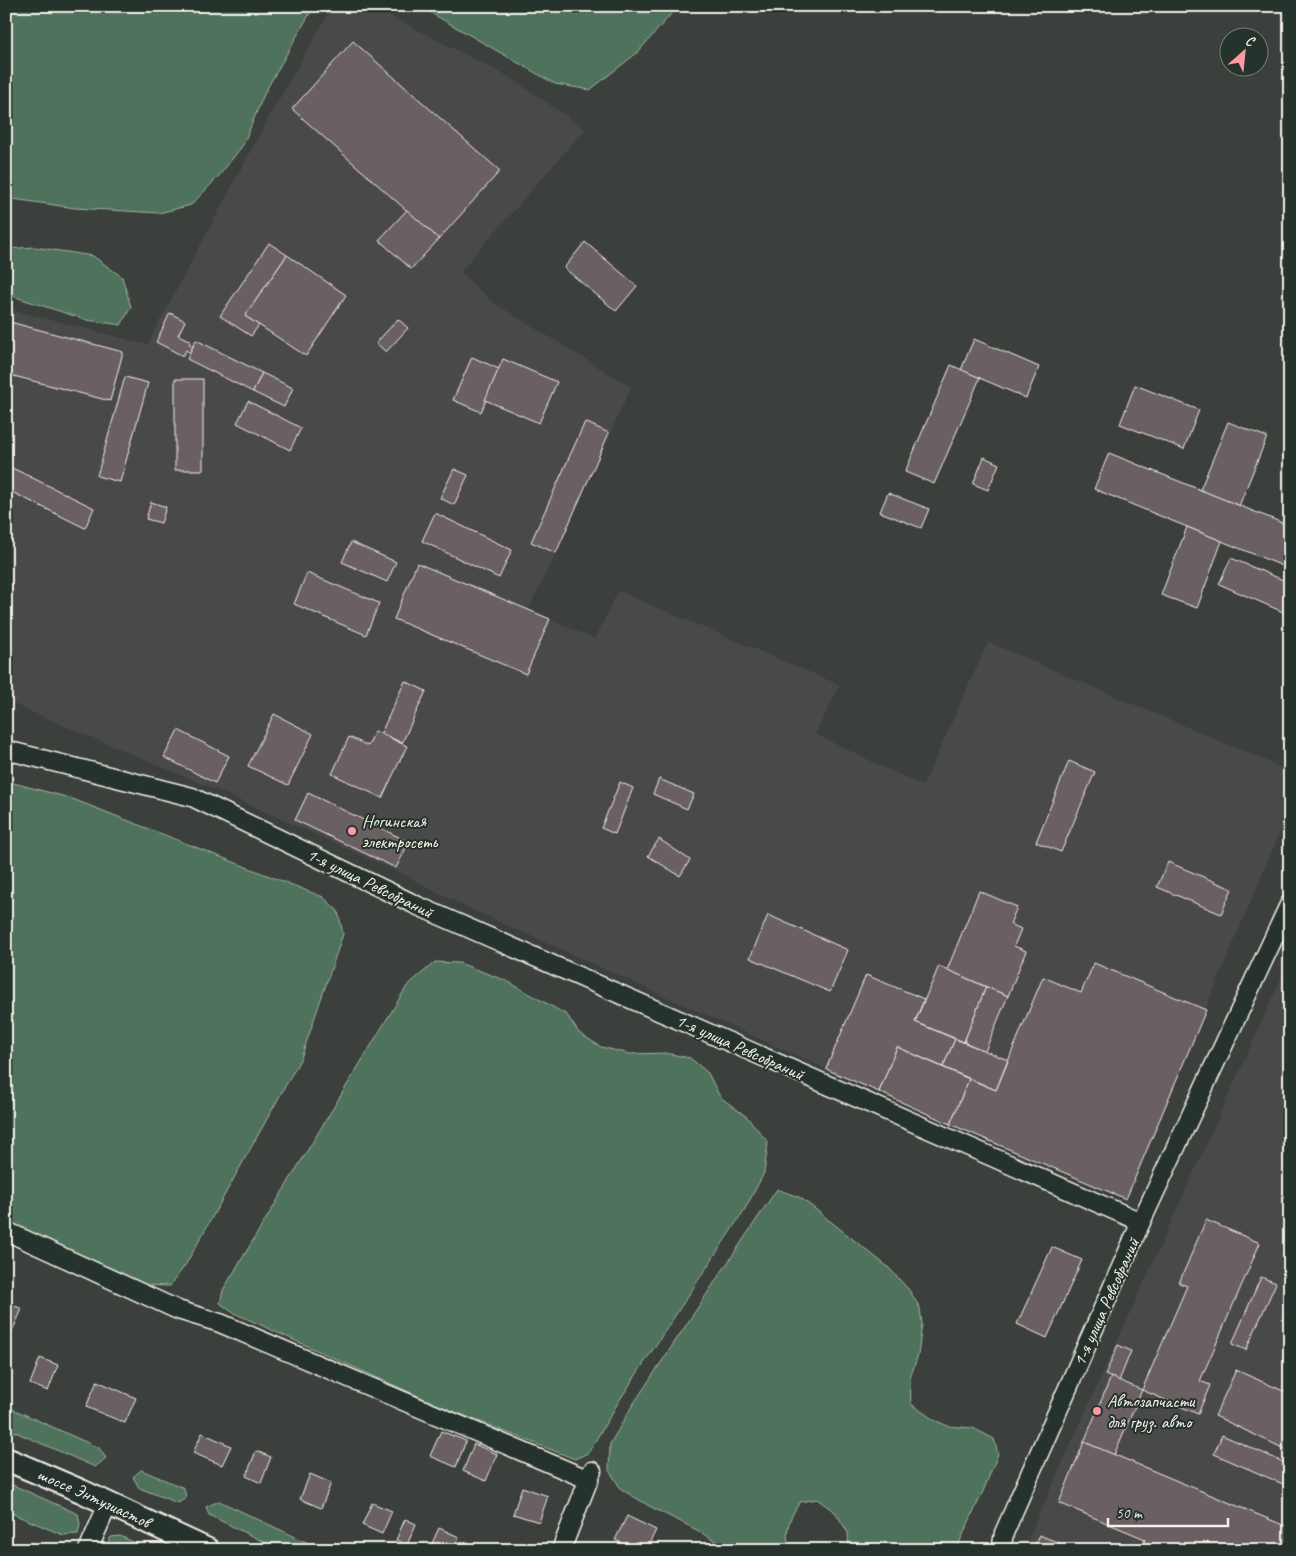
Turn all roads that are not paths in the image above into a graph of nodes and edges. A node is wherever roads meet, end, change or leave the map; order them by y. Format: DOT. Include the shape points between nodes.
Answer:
graph roads {
  1 [pos="6,750"];
  2 [pos="1290,903"];
  3 [pos="1141,1222"];
  4 [pos="6,1232"];
  5 [pos="6,1459"];
  6 [pos="108,1504"];
  7 [pos="88,1550"];
  8 [pos="208,1550"];
  9 [pos="561,1550"];
  10 [pos="1001,1550"];
  1 -- 3 [label="street, 1-я улица Ревсобраний" via="192,796 418,906"];
  2 -- 3 [label="street"];
  3 -- 10 [label="street, 1-я улица Ревсобраний" via="1004,1533"];
  4 -- 9 [label="street" via="178,1310 220,1323 590,1475"];
  5 -- 6 [label="main road, шоссе Энтузиастов"];
  6 -- 7 [label="street"];
  6 -- 8 [label="main road, шоссе Энтузиастов"];
}
